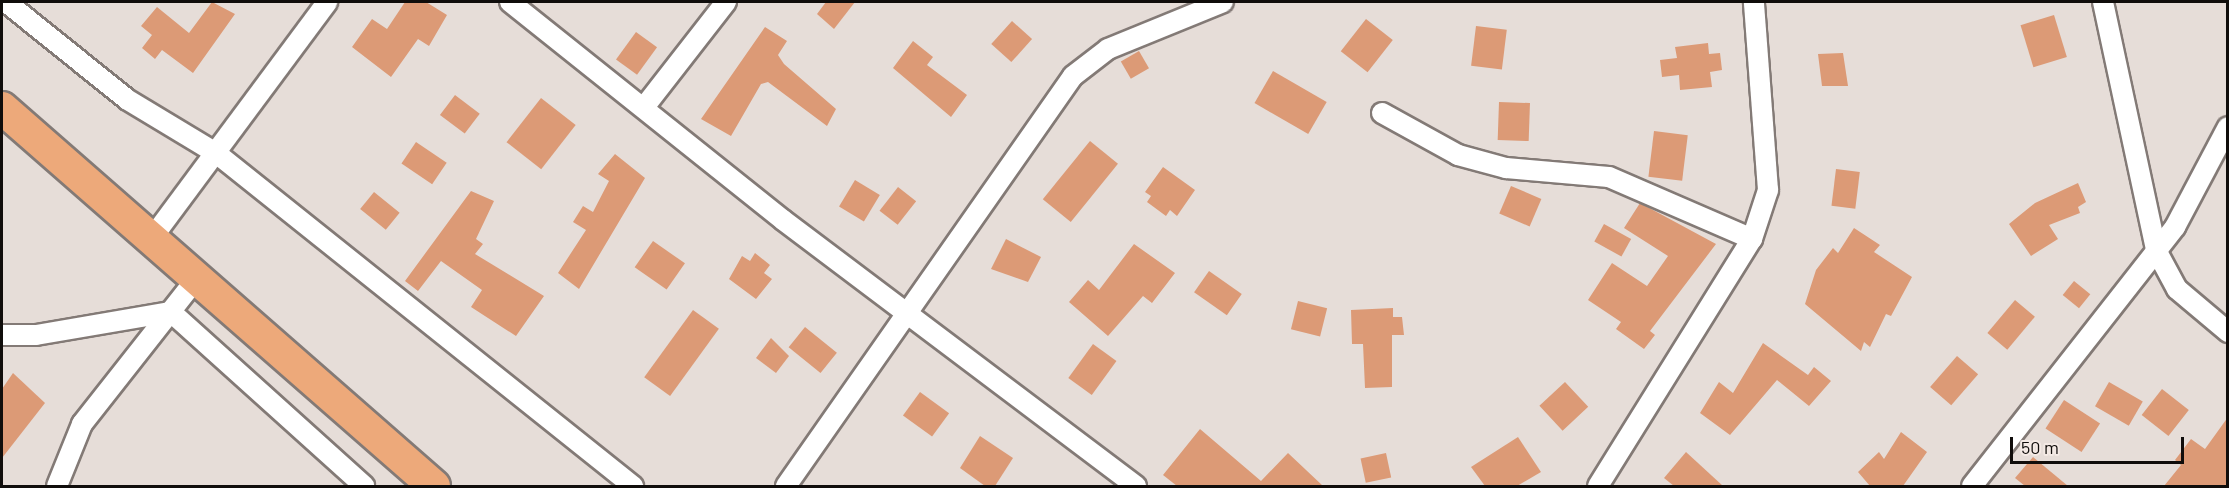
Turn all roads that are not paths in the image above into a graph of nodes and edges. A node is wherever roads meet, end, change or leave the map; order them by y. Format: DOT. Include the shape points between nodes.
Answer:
graph roads {
  1 [pos="6,2"];
  2 [pos="327,2"];
  3 [pos="510,2"];
  4 [pos="726,2"];
  5 [pos="1223,2"];
  6 [pos="1754,2"];
  7 [pos="2103,2"];
  8 [pos="645,106"];
  9 [pos="2,108"];
  10 [pos="1382,113"];
  11 [pos="2228,127"];
  12 [pos="216,153"];
  13 [pos="152,238"];
  14 [pos="1752,239"];
  15 [pos="2156,250"];
  16 [pos="197,278"];
  17 [pos="171,312"];
  18 [pos="908,315"];
  19 [pos="2228,332"];
  20 [pos="2,335"];
  21 [pos="57,486"];
  22 [pos="364,486"];
  23 [pos="434,486"];
  24 [pos="633,486"];
  25 [pos="786,486"];
  26 [pos="1136,486"];
  27 [pos="1598,486"];
  28 [pos="1972,486"];
  1 -- 12 [label="street" via="128,99"];
  2 -- 12 [label="street"];
  3 -- 8 [label="street"];
  4 -- 8 [label="street"];
  5 -- 18 [label="street" via="1108,50 1073,76 1048,105"];
  6 -- 14 [label="street" via="1768,190"];
  7 -- 15 [label="street"];
  8 -- 18 [label="street"];
  9 -- 13 [label="main road"];
  10 -- 14 [label="street" via="1458,155 1506,168 1609,177"];
  11 -- 15 [label="street" via="2194,198"];
  12 -- 13 [label="street"];
  12 -- 24 [label="street"];
  13 -- 16 [label="main road"];
  14 -- 27 [label="street"];
  15 -- 19 [label="street" via="2177,289"];
  15 -- 28 [label="street"];
  16 -- 17 [label="street"];
  16 -- 23 [label="main road"];
  17 -- 20 [label="street" via="36,335"];
  17 -- 21 [label="street" via="82,424"];
  17 -- 22 [label="street"];
  18 -- 25 [label="street"];
  18 -- 26 [label="street"];
}
